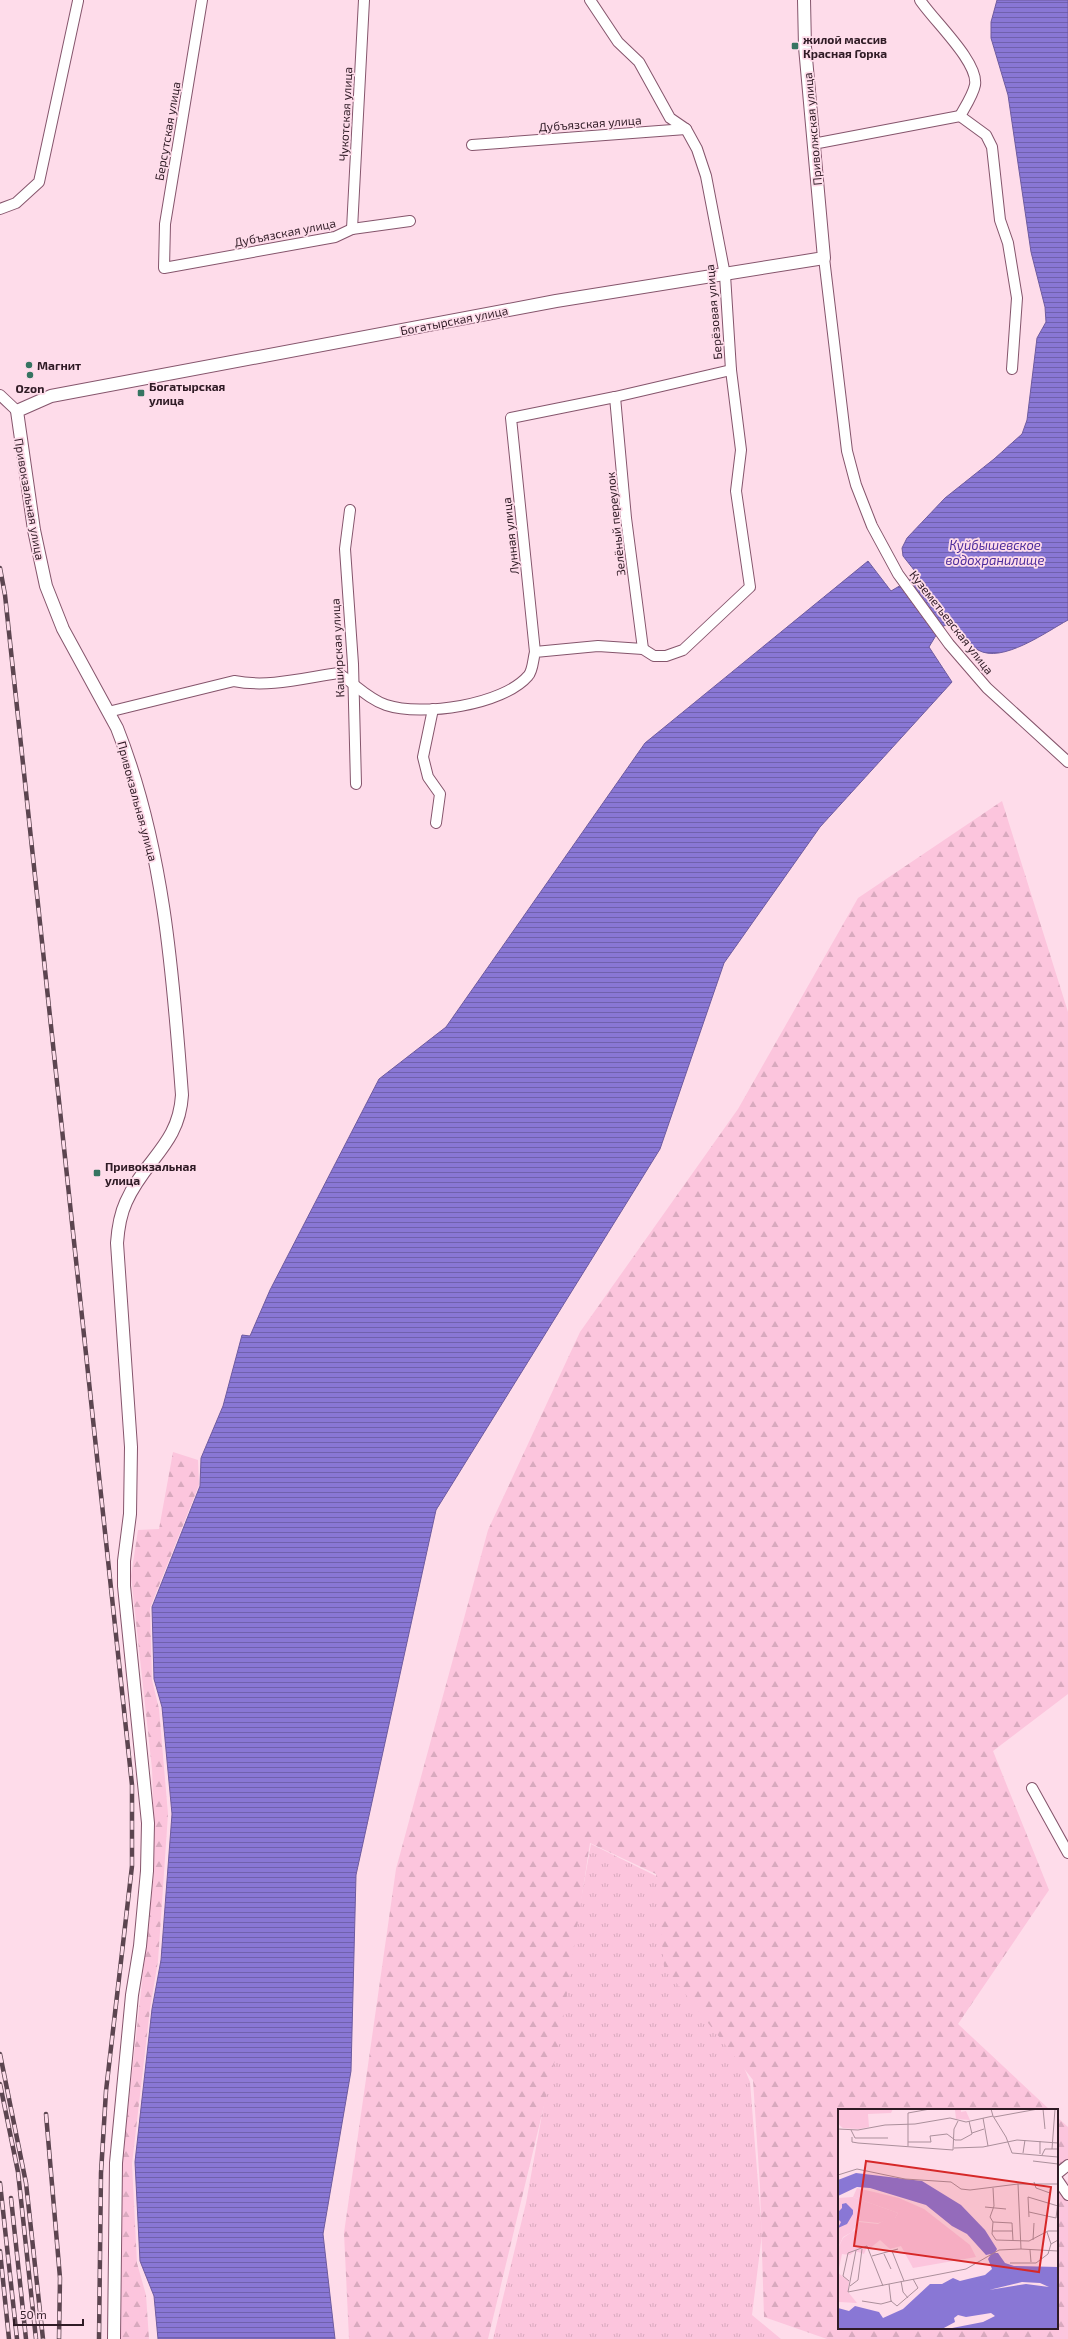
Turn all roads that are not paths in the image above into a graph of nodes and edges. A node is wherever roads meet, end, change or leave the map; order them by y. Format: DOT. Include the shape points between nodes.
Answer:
graph roads {
  1 [pos="202,0"];
  2 [pos="364,0"];
  3 [pos="590,0"];
  4 [pos="804,0"];
  5 [pos="920,0"];
  6 [pos="78,1"];
  7 [pos="960,116"];
  8 [pos="686,129"];
  9 [pos="813,144"];
  10 [pos="472,145"];
  11 [pos="0,209"];
  12 [pos="410,221"];
  13 [pos="352,229"];
  14 [pos="824,258"];
  15 [pos="164,268"];
  16 [pos="725,275"];
  17 [pos="1012,369"];
  18 [pos="731,370"];
  19 [pos="0,395"];
  20 [pos="615,397"];
  21 [pos="17,410"];
  22 [pos="350,510"];
  23 [pos="643,649"];
  24 [pos="535,652"];
  25 [pos="352,681"];
  26 [pos="433,709"];
  27 [pos="108,712"];
  28 [pos="1068,762"];
  29 [pos="356,784"];
  30 [pos="436,823"];
  31 [pos="1032,1788"];
  32 [pos="1068,1853"];
  33 [pos="1068,2165"];
  34 [pos="1058,2173"];
  35 [pos="1058,2180"];
  36 [pos="1068,2195"];
  37 [pos="114,2339"];
  1 -- 15 [label="street, Берсутская улица" via="165,224"];
  2 -- 13 [label="street, Чукотская улица"];
  3 -- 8 [label="street, Берёзовая улица" via="618,42 639,62 670,118"];
  4 -- 9 [label="main road, Приволжская улица"];
  5 -- 7 [label="street" via="954,40 973,72 975,84"];
  6 -- 11 [label="street" via="39,182 16,203"];
  7 -- 9 [label="street"];
  7 -- 17 [label="street" via="986,135 992,147 1000,220 1008,243 1017,298"];
  8 -- 10 [label="street, Дубъязская улица"];
  8 -- 16 [label="street, Берёзовая улица" via="697,149 706,176"];
  9 -- 14 [label="main road, Приволжская улица"];
  12 -- 13 [label="street, Дубъязская улица"];
  13 -- 15 [label="street, Дубъязская улица" via="335,237"];
  14 -- 16 [label="main road, Богатырская улица"];
  14 -- 28 [label="street, Куземетьевская улица" via="847,452 856,485 872,526 898,574 949,644 987,688"];
  16 -- 18 [label="street, Берёзовая улица"];
  16 -- 21 [label="main road, Богатырская улица" via="556,301 51,396"];
  18 -- 20 [label="street"];
  18 -- 23 [label="street, Берёзовая улица" via="741,450 736,491 750,587 683,650 666,656 654,656"];
  19 -- 21 [label="street"];
  20 -- 23 [label="street, Зелёный переулок" via="626,518"];
  20 -- 24 [label="street, Лунная улица" via="511,418"];
  21 -- 27 [label="main road, Привокзальная улица" via="34,530 46,586 63,629"];
  22 -- 25 [label="street, Каширская улица" via="345,549"];
  23 -- 24 [label="street" via="598,646"];
  24 -- 26 [label="street, Лунная улица" via="530,674 520,684 482,703"];
  25 -- 26 [label="street, Лунная улица" via="371,698 386,705 406,709"];
  25 -- 27 [label="street, Лунная улица" via="338,673 273,683 246,684 234,681"];
  25 -- 29 [label="street, Каширская улица"];
  26 -- 30 [label="street" via="424,757 428,777 440,794"];
  27 -- 37 [label="main road, Привокзальная улица" via="117,728 132,770 158,879 169,948 182,1095 181,1113 176,1128 143,1173 126,1202 120,1220 117,1244 131,1447 130,1514 124,1586 148,1823 147,1871 140,1946 132,1995 116,2163"];
  31 -- 32 [label="street"];
  33 -- 34 [label="street"];
  35 -- 36 [label="street"];
}
